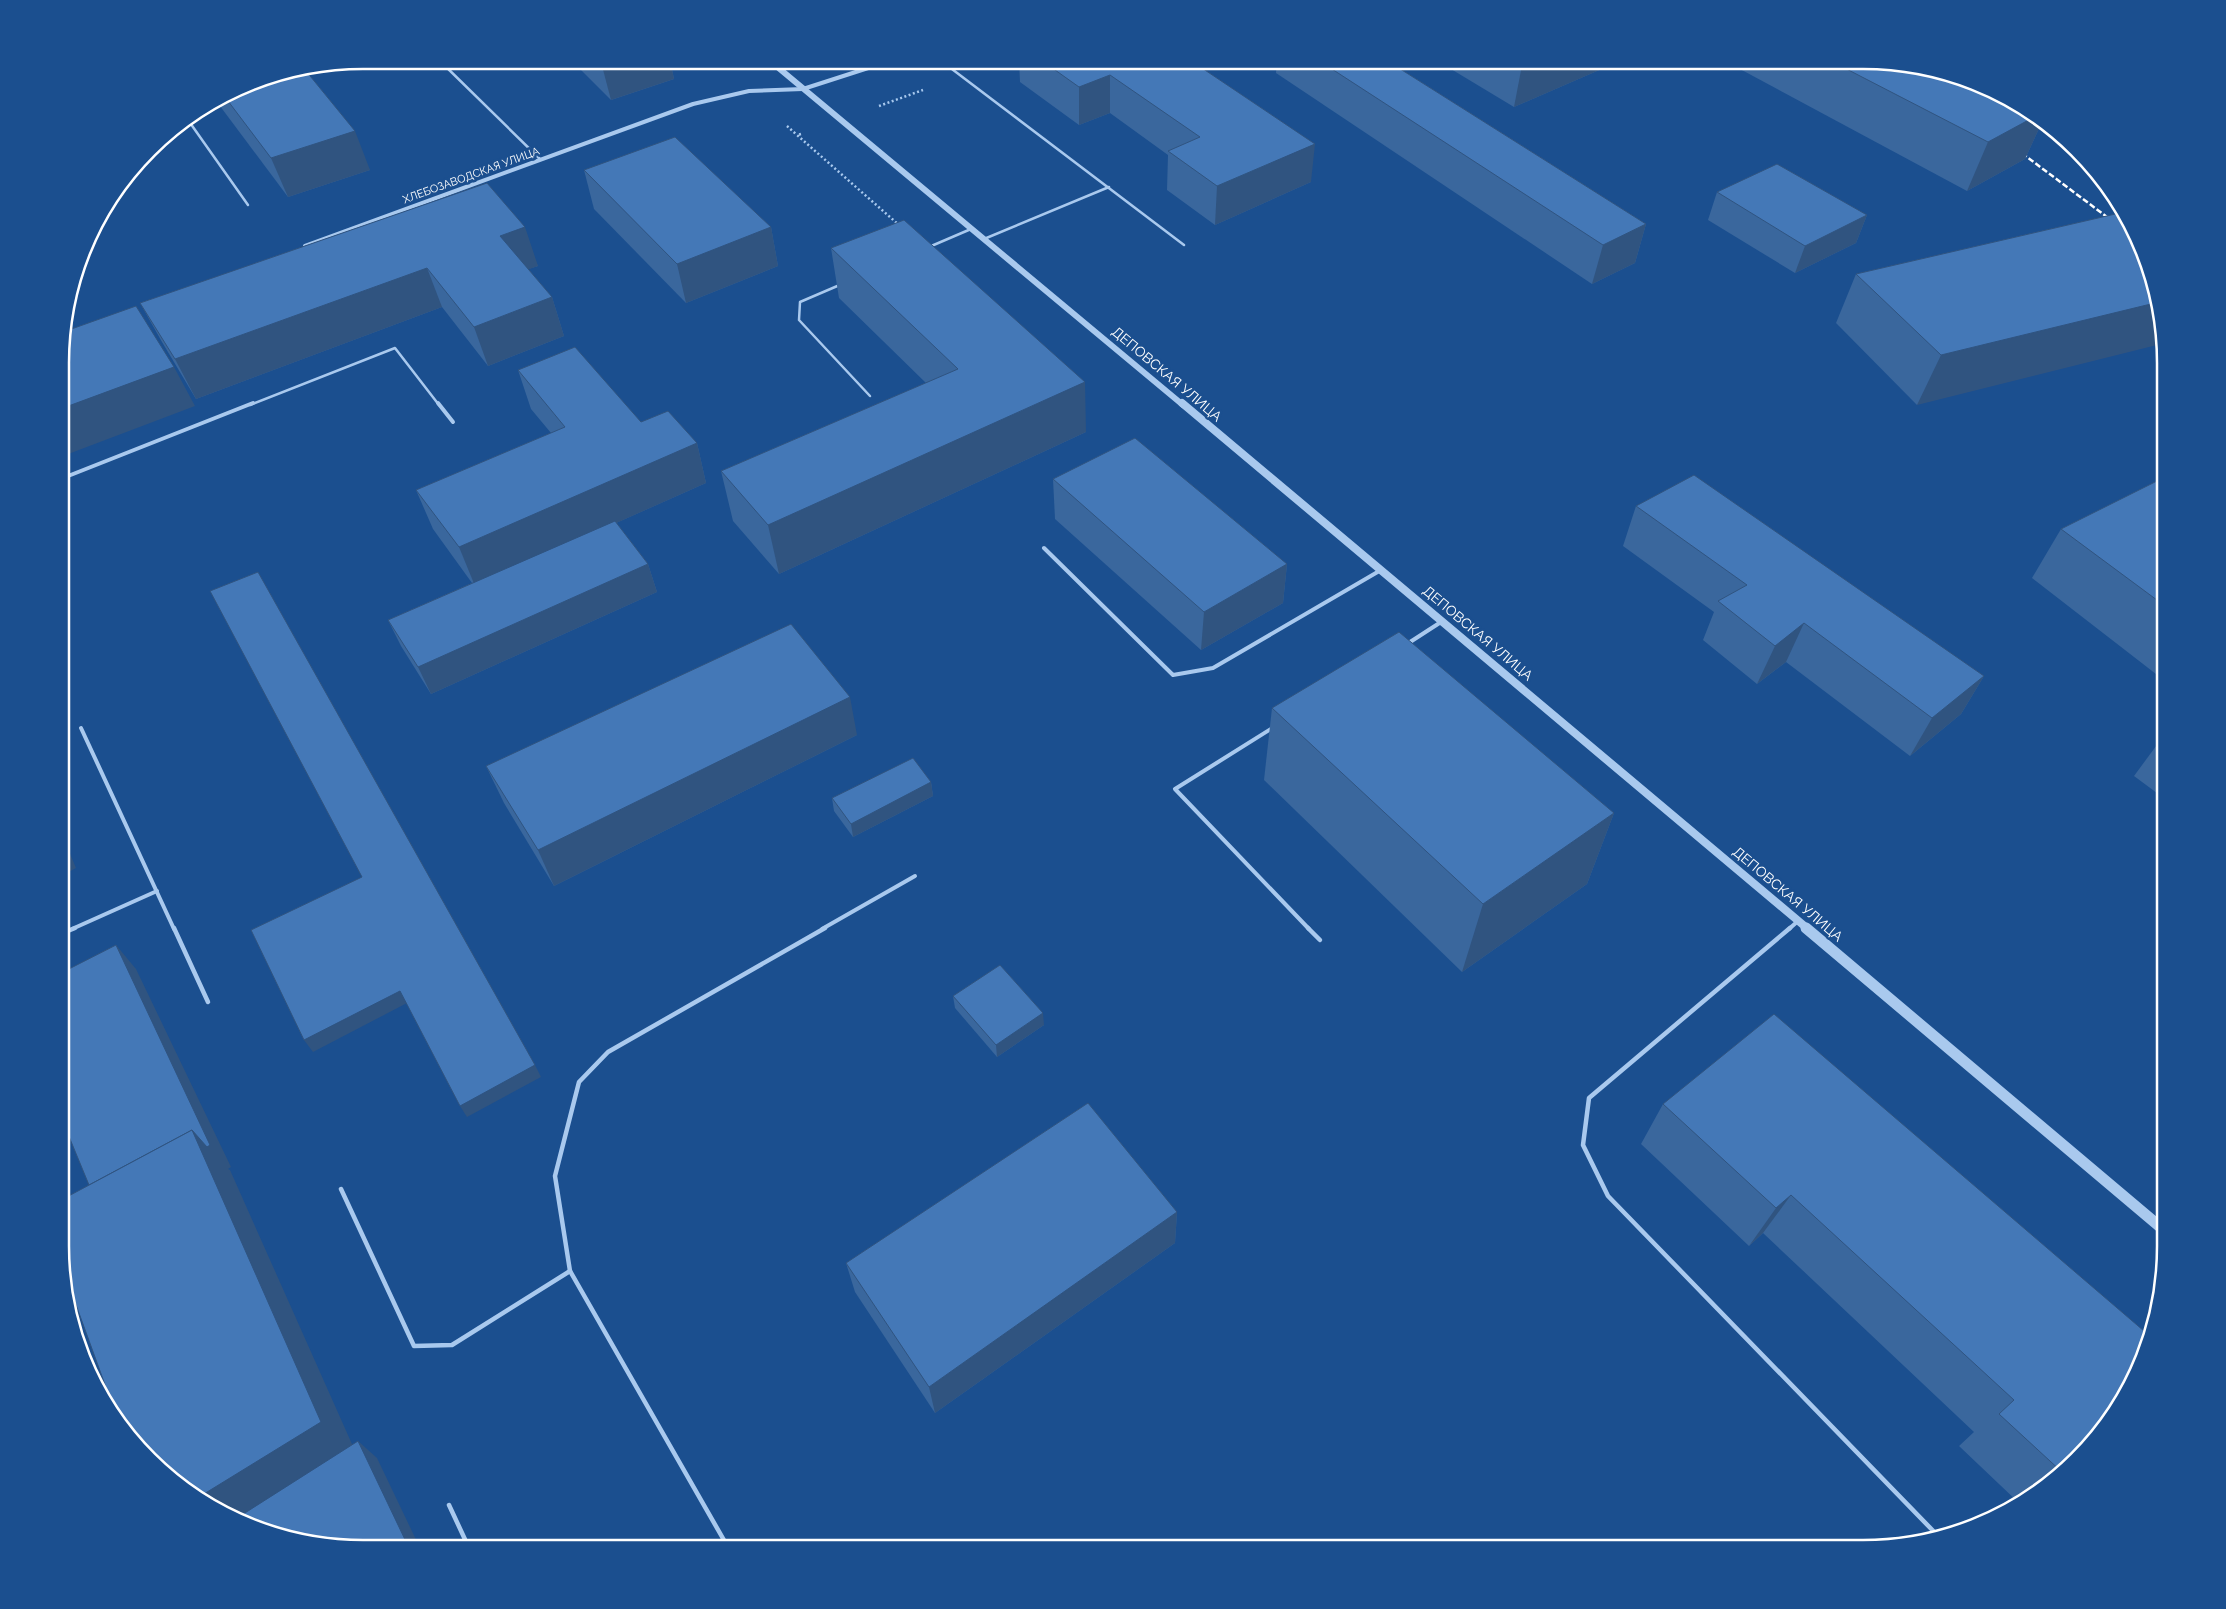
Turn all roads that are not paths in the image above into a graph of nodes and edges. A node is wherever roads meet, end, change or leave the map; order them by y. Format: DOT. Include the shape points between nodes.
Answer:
graph roads {
  1 [pos="449,69"];
  2 [pos="780,69"];
  3 [pos="865,69"];
  4 [pos="952,69"];
  5 [pos="803,89"];
  6 [pos="191,125"];
  7 [pos="540,159"];
  8 [pos="1109,187"];
  9 [pos="248,205"];
  10 [pos="971,229"];
  11 [pos="984,240"];
  12 [pos="1184,245"];
  13 [pos="926,248"];
  14 [pos="297,249"];
  15 [pos="845,283"];
  16 [pos="870,396"];
  17 [pos="453,422"];
  18 [pos="69,475"];
  19 [pos="1044,548"];
  20 [pos="1381,570"];
  21 [pos="1443,621"];
  22 [pos="1401,647"];
  23 [pos="1275,726"];
  24 [pos="81,728"];
  25 [pos="915,876"];
  26 [pos="157,891"];
  27 [pos="1798,921"];
  28 [pos="69,930"];
  29 [pos="1320,940"];
  30 [pos="208,1002"];
  31 [pos="341,1189"];
  32 [pos="2157,1224"];
  33 [pos="570,1271"];
  34 [pos="449,1505"];
  35 [pos="1934,1531"];
  36 [pos="465,1540"];
  37 [pos="724,1540"];
  1 -- 7 [label="lane"];
  2 -- 5 [label="street, ДЕПОВСКАЯ УЛИЦА"];
  3 -- 5 [label="street, ХЛЕБОЗАВОДСКАЯ УЛИЦА"];
  4 -- 8 [label="lane"];
  5 -- 7 [label="street, ХЛЕБОЗАВОДСКАЯ УЛИЦА" via="749,91 692,104"];
  5 -- 10 [label="street, ДЕПОВСКАЯ УЛИЦА"];
  6 -- 9 [label="lane"];
  7 -- 14 [label="street, ХЛЕБОЗАВОДСКАЯ УЛИЦА"];
  8 -- 11 [label="lane"];
  8 -- 12 [label="lane"];
  10 -- 11 [label="street, ДЕПОВСКАЯ УЛИЦА"];
  10 -- 13 [label="lane"];
  11 -- 20 [label="street, ДЕПОВСКАЯ УЛИЦА"];
  15 -- 16 [label="lane" via="800,302 799,320"];
  17 -- 18 [label="lane" via="395,348"];
  19 -- 20 [label="lane" via="1173,675 1213,668"];
  20 -- 21 [label="street, ДЕПОВСКАЯ УЛИЦА"];
  21 -- 22 [label="lane"];
  21 -- 27 [label="street, ДЕПОВСКАЯ УЛИЦА"];
  23 -- 29 [label="lane" via="1175,790"];
  24 -- 26 [label="lane"];
  25 -- 33 [label="lane" via="608,1052 579,1082 555,1176"];
  26 -- 28 [label="lane"];
  26 -- 30 [label="lane"];
  27 -- 32 [label="street, ДЕПОВСКАЯ УЛИЦА"];
  27 -- 35 [label="lane" via="1589,1098 1583,1146 1608,1196"];
  31 -- 33 [label="lane" via="414,1346 452,1344"];
  33 -- 37 [label="lane"];
  34 -- 36 [label="lane"];
}
